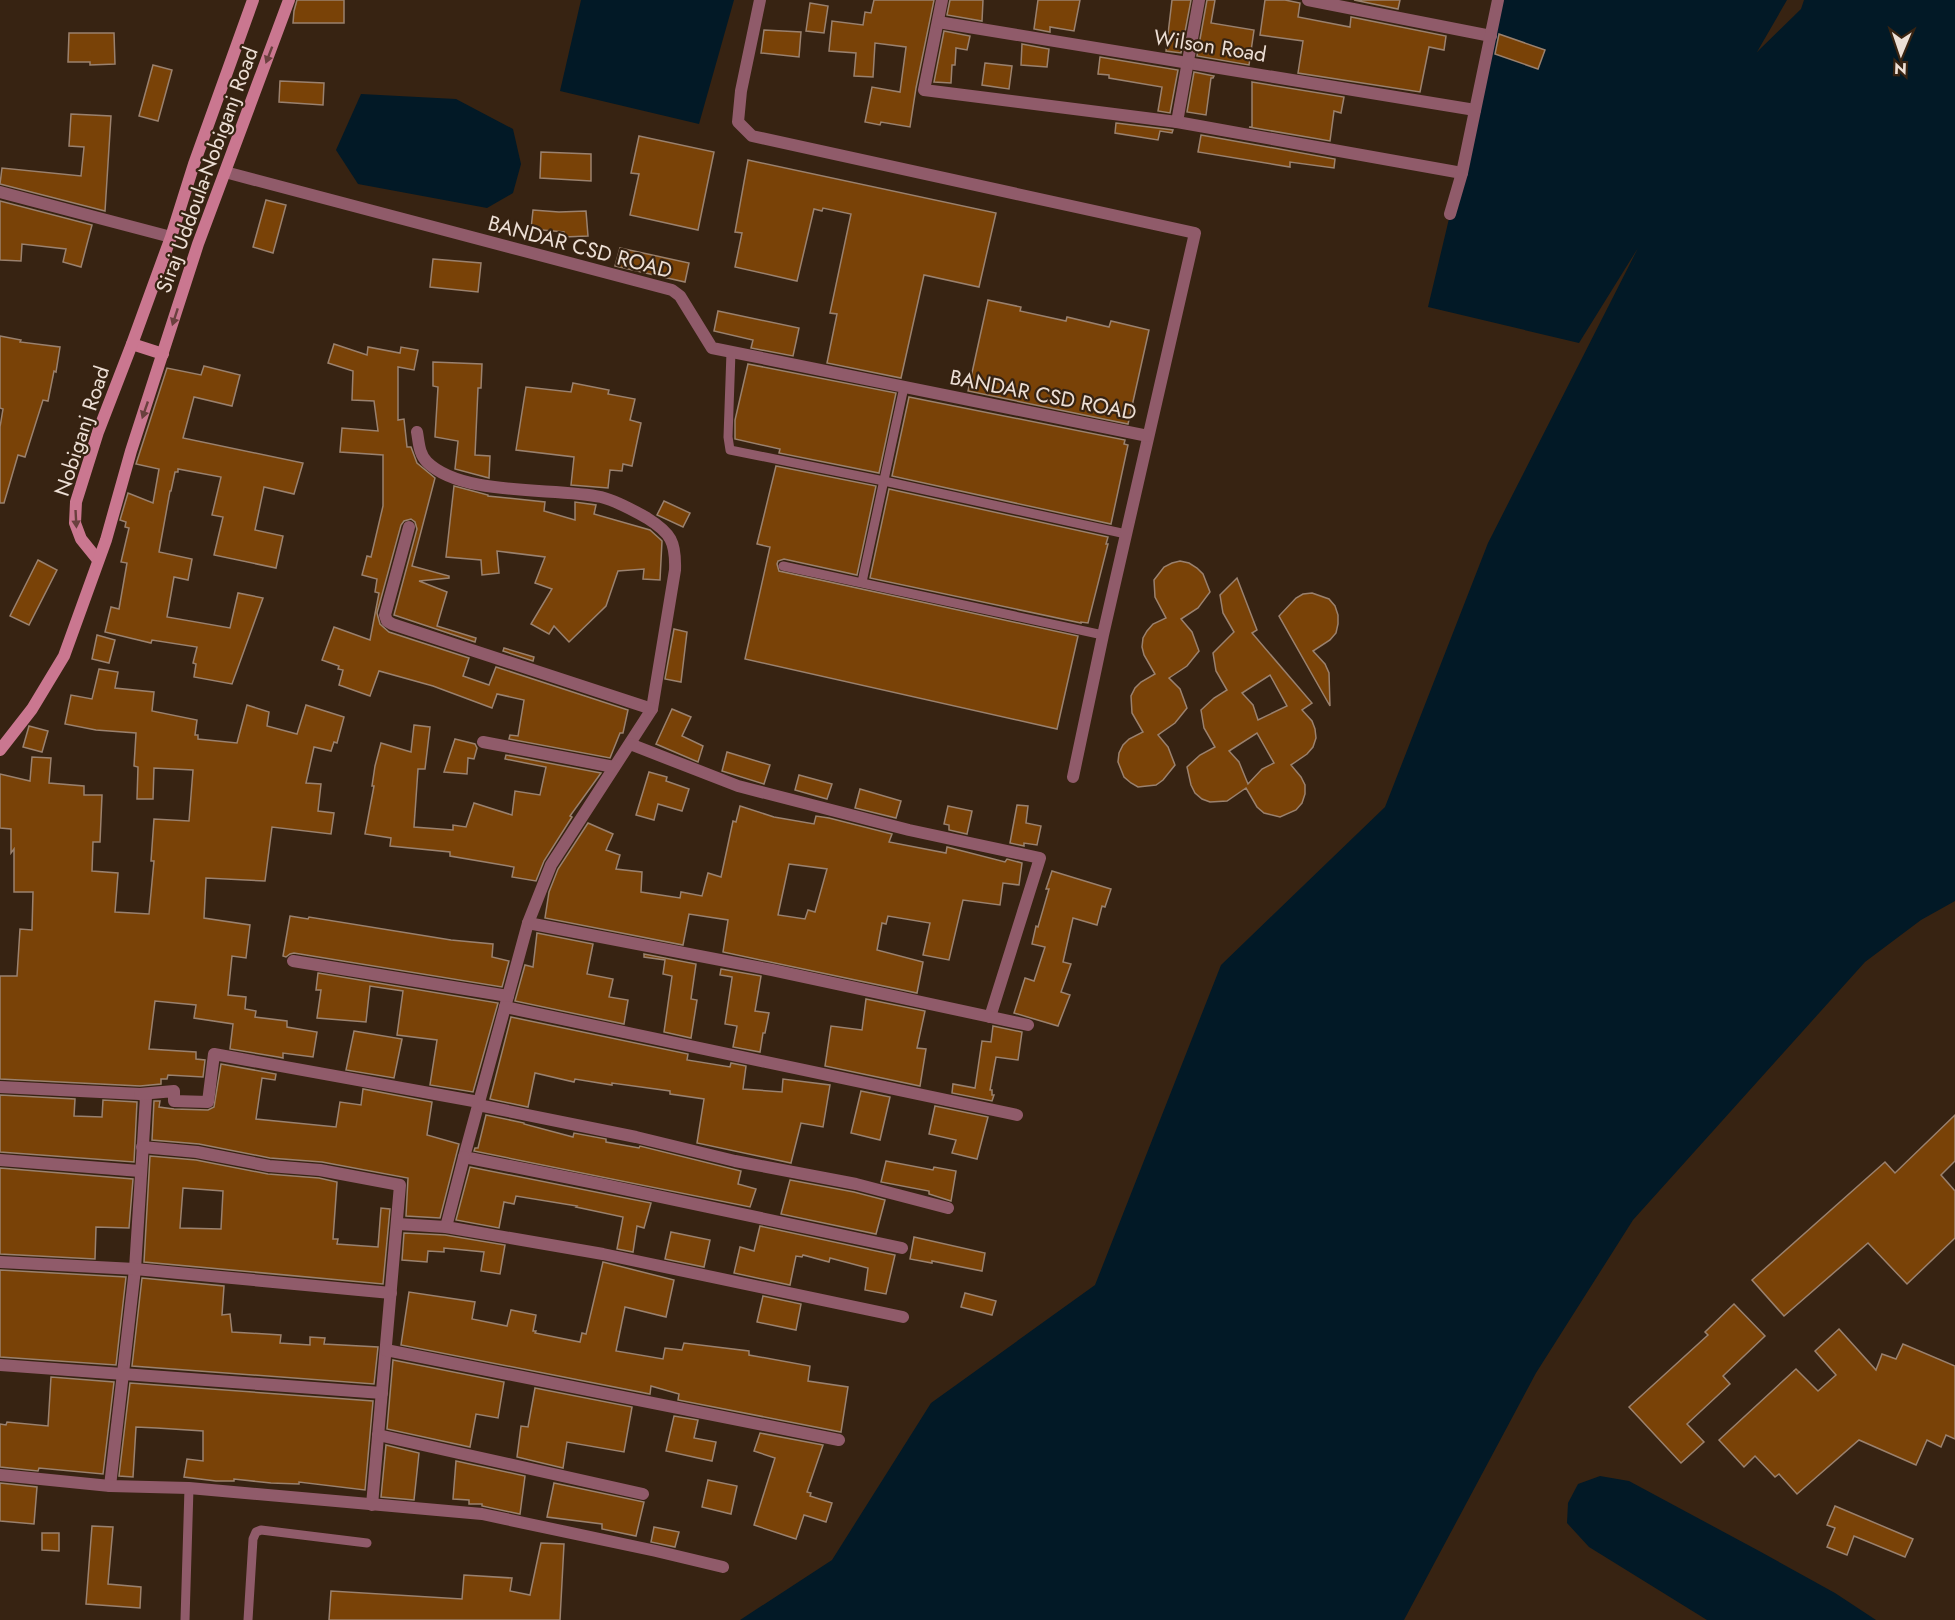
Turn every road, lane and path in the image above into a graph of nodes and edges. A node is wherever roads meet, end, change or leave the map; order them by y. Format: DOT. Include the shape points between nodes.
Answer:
graph roads {
  1 [pos="253,0"];
  2 [pos="289,0"];
  3 [pos="760,0"];
  4 [pos="942,0"];
  5 [pos="1199,0"];
  6 [pos="1308,0"];
  7 [pos="1497,0"];
  8 [pos="938,22"];
  9 [pos="1491,36"];
  10 [pos="1187,62"];
  11 [pos="1475,110"];
  12 [pos="1177,122"];
  13 [pos="225,172"];
  14 [pos="1462,173"];
  15 [pos="0,192"];
  16 [pos="1450,214"];
  17 [pos="171,237"];
  18 [pos="132,344"];
  19 [pos="731,352"];
  20 [pos="163,354"];
  21 [pos="904,387"];
  22 [pos="417,432"];
  23 [pos="1148,436"];
  24 [pos="884,480"];
  25 [pos="410,527"];
  26 [pos="1126,534"];
  27 [pos="98,560"];
  28 [pos="783,566"];
  29 [pos="862,582"];
  30 [pos="1103,635"];
  31 [pos="652,709"];
  32 [pos="483,742"];
  33 [pos="630,744"];
  34 [pos="2,746"];
  35 [pos="614,767"];
  36 [pos="1073,777"];
  37 [pos="528,923"];
  38 [pos="293,961"];
  39 [pos="507,1001"];
  40 [pos="990,1017"];
  41 [pos="1028,1025"];
  42 [pos="0,1087"];
  43 [pos="140,1094"];
  44 [pos="479,1103"];
  45 [pos="1017,1115"];
  46 [pos="142,1147"];
  47 [pos="464,1157"];
  48 [pos="0,1160"];
  49 [pos="141,1171"];
  50 [pos="948,1208"];
  51 [pos="398,1224"];
  52 [pos="446,1227"];
  53 [pos="902,1248"];
  54 [pos="0,1262"];
  55 [pos="135,1269"];
  56 [pos="391,1293"];
  57 [pos="903,1317"];
  58 [pos="386,1350"];
  59 [pos="0,1365"];
  60 [pos="123,1373"];
  61 [pos="382,1393"];
  62 [pos="378,1435"];
  63 [pos="838,1440"];
  64 [pos="0,1475"];
  65 [pos="110,1486"];
  66 [pos="189,1488"];
  67 [pos="643,1494"];
  68 [pos="372,1505"];
  69 [pos="367,1543"];
  70 [pos="723,1567"];
  71 [pos="185,1620"];
  72 [pos="248,1620"];
  1 -- 17 [label="main road, Siraj Uddoula-Nobiganj Road"];
  2 -- 13 [label="main road, Siraj Uddoula-Nobiganj Road, one-way"];
  3 -- 23 [label="street" via="738,122 752,136 1195,233"];
  4 -- 8 [label="street"];
  5 -- 10 [label="street"];
  6 -- 9 [label="street"];
  7 -- 9 [label="street"];
  8 -- 10 [label="street, Wilson Road"];
  8 -- 12 [label="street" via="924,90"];
  9 -- 11 [label="street"];
  10 -- 11 [label="street, Wilson Road"];
  10 -- 12 [label="street"];
  11 -- 14 [label="street"];
  12 -- 14 [label="street"];
  13 -- 19 [label="street, BANDAR CSD ROAD" via="672,291 681,296 712,348"];
  13 -- 20 [label="main road, Siraj Uddoula-Nobiganj Road, one-way"];
  14 -- 16 [label="street"];
  15 -- 17 [label="street"];
  17 -- 18 [label="main road, Siraj Uddoula-Nobiganj Road"];
  18 -- 20 [label="main road"];
  18 -- 27 [label="main road, Nobiganj Road, one-way" via="76,502 75,523 81,539"];
  19 -- 21 [label="street, BANDAR CSD ROAD"];
  19 -- 24 [label="lane" via="730,450"];
  20 -- 27 [label="main road, one-way"];
  21 -- 23 [label="street, BANDAR CSD ROAD"];
  21 -- 24 [label="lane"];
  22 -- 31 [label="street" via="426,460 447,474 476,484 602,497 643,515 661,526 673,540 675,570"];
  23 -- 26 [label="street"];
  24 -- 26 [label="lane"];
  24 -- 29 [label="lane"];
  25 -- 31 [label="street" via="385,615 387,621"];
  26 -- 30 [label="street"];
  27 -- 34 [label="main road" via="64,656 32,709"];
  28 -- 29 [label="lane"];
  29 -- 30 [label="lane"];
  30 -- 36 [label="street"];
  31 -- 33 [label="street"];
  32 -- 35 [label="street"];
  33 -- 35 [label="street"];
  33 -- 40 [label="street" via="738,786 909,830 1040,858"];
  35 -- 37 [label="street" via="551,865"];
  37 -- 39 [label="street"];
  37 -- 40 [label="street"];
  38 -- 39 [label="street"];
  39 -- 44 [label="street"];
  39 -- 45 [label="street"];
  40 -- 41 [label="street"];
  42 -- 43 [label="street"];
  43 -- 44 [label="street" via="174,1091 174,1101 208,1102 214,1054"];
  43 -- 46 [label="street" via="146,1097"];
  44 -- 47 [label="street"];
  44 -- 50 [label="street" via="856,1184"];
  46 -- 49 [label="street"];
  46 -- 51 [label="street" via="320,1170 400,1185"];
  47 -- 52 [label="street"];
  47 -- 53 [label="street"];
  48 -- 49 [label="street"];
  49 -- 55 [label="street"];
  51 -- 52 [label="street"];
  51 -- 56 [label="street"];
  52 -- 57 [label="street" via="603,1254"];
  54 -- 55 [label="street"];
  55 -- 56 [label="street"];
  55 -- 60 [label="street"];
  56 -- 58 [label="street"];
  58 -- 61 [label="street"];
  58 -- 63 [label="street"];
  59 -- 60 [label="street"];
  60 -- 61 [label="street"];
  60 -- 65 [label="street"];
  61 -- 62 [label="street"];
  62 -- 67 [label="street"];
  62 -- 68 [label="street"];
  64 -- 65 [label="street"];
  65 -- 66 [label="street"];
  66 -- 68 [label="street"];
  66 -- 71 [label="lane"];
  68 -- 70 [label="street" via="482,1514"];
  69 -- 72 [label="lane" via="256,1532"];
}
